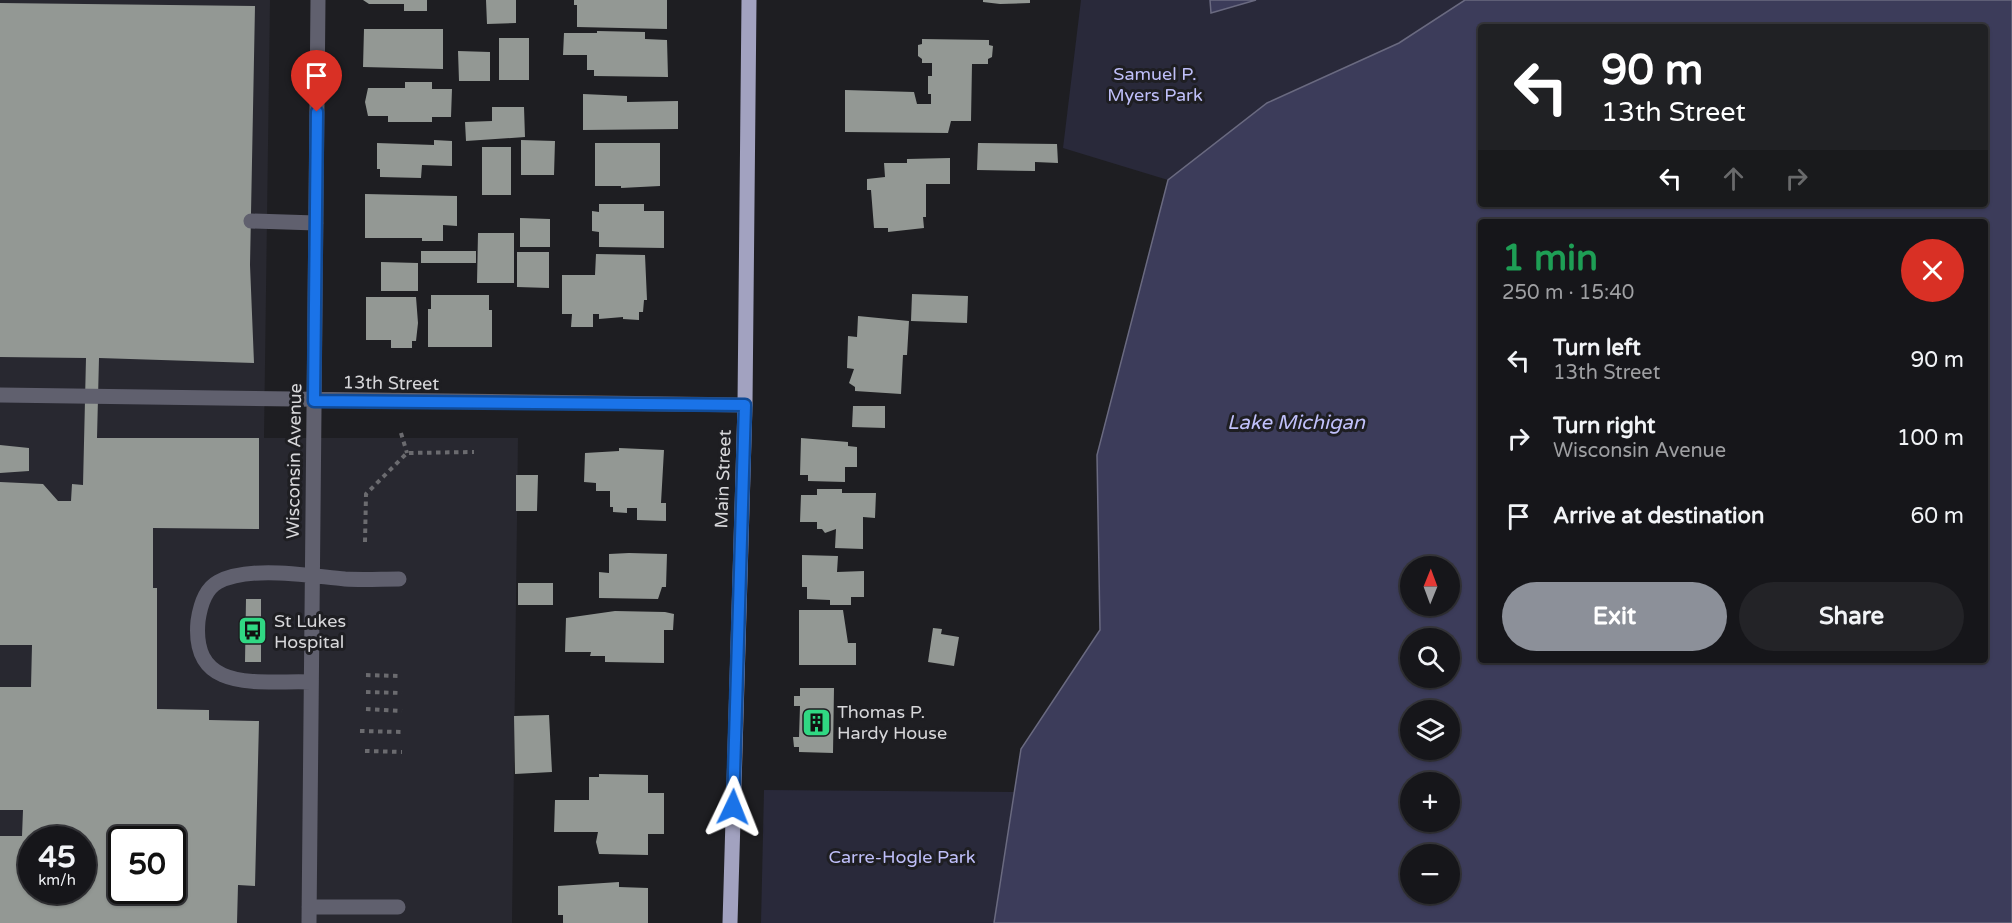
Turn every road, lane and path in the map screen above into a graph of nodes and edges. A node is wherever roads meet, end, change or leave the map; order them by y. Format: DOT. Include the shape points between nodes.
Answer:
graph roads {
  1 [pos="318,0"];
  2 [pos="749,0"];
  3 [pos="251,220"];
  4 [pos="316,223"];
  5 [pos="0,395"];
  6 [pos="314,401"];
  7 [pos="745,405"];
  8 [pos="402,434"];
  9 [pos="474,452"];
  10 [pos="407,453"];
  11 [pos="365,542"];
  12 [pos="312,575"];
  13 [pos="399,579"];
  14 [pos="366,675"];
  15 [pos="401,676"];
  16 [pos="311,682"];
  17 [pos="366,692"];
  18 [pos="402,693"];
  19 [pos="366,709"];
  20 [pos="402,711"];
  21 [pos="360,731"];
  22 [pos="403,732"];
  23 [pos="365,751"];
  24 [pos="402,752"];
  25 [pos="309,907"];
  26 [pos="398,907"];
  27 [pos="309,923"];
  28 [pos="730,923"];
  1 -- 4 [label="street, Wisconsin Avenue"];
  2 -- 7 [label="main road, Main Street"];
  3 -- 4 [label="street"];
  4 -- 6 [label="street, Wisconsin Avenue"];
  5 -- 6 [label="street, 13th Street"];
  6 -- 7 [label="street, 13th Street"];
  6 -- 12 [label="street, Wisconsin Avenue"];
  7 -- 28 [label="main road, Main Street"];
  8 -- 10 [label="path"];
  9 -- 10 [label="path"];
  10 -- 11 [label="path" via="366,494"];
  12 -- 13 [label="street"];
  12 -- 16 [label="street, Wisconsin Avenue"];
  12 -- 16 [label="street" via="249,574 217,582 201,603 198,624 198,648 208,666 229,679"];
  14 -- 15 [label="path"];
  16 -- 25 [label="street, Wisconsin Avenue"];
  17 -- 18 [label="path"];
  19 -- 20 [label="path"];
  21 -- 22 [label="path"];
  23 -- 24 [label="path"];
  25 -- 26 [label="street"];
  25 -- 27 [label="street, Wisconsin Avenue"];
}
